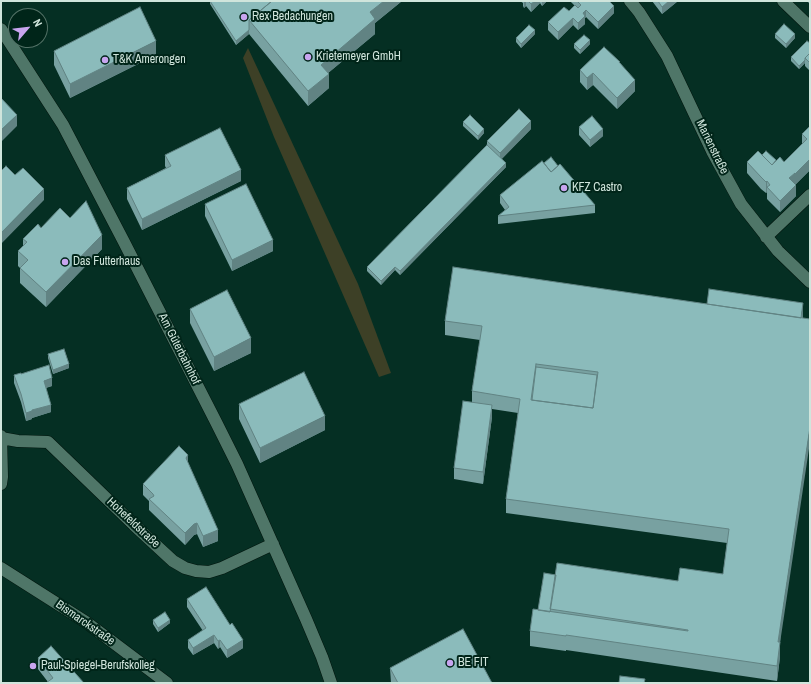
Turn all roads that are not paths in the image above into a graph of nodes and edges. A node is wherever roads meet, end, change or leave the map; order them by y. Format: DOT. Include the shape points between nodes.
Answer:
graph roads {
  1 [pos="630,1"];
  2 [pos="783,1"];
  3 [pos="810,27"];
  4 [pos="1,28"];
  5 [pos="810,195"];
  6 [pos="766,237"];
  7 [pos="810,282"];
  8 [pos="1,437"];
  9 [pos="1,484"];
  10 [pos="273,544"];
  11 [pos="1,568"];
  12 [pos="167,683"];
  13 [pos="331,683"];
  1 -- 6 [label="street, Marienstraße" via="667,56 712,151 741,204"];
  2 -- 3 [label="street"];
  4 -- 10 [label="street, Am Güterbahnhof" via="63,125 216,422"];
  5 -- 6 [label="street"];
  6 -- 7 [label="street, Marienstraße"];
  8 -- 9 [label="street, Hohefeldstraße"];
  8 -- 10 [label="street, Hohefeldstraße" via="18,441 48,442 173,561 185,568 209,572"];
  10 -- 13 [label="street, Am Güterbahnhof"];
  11 -- 12 [label="street, Bismarckstraße" via="86,622"];
}
